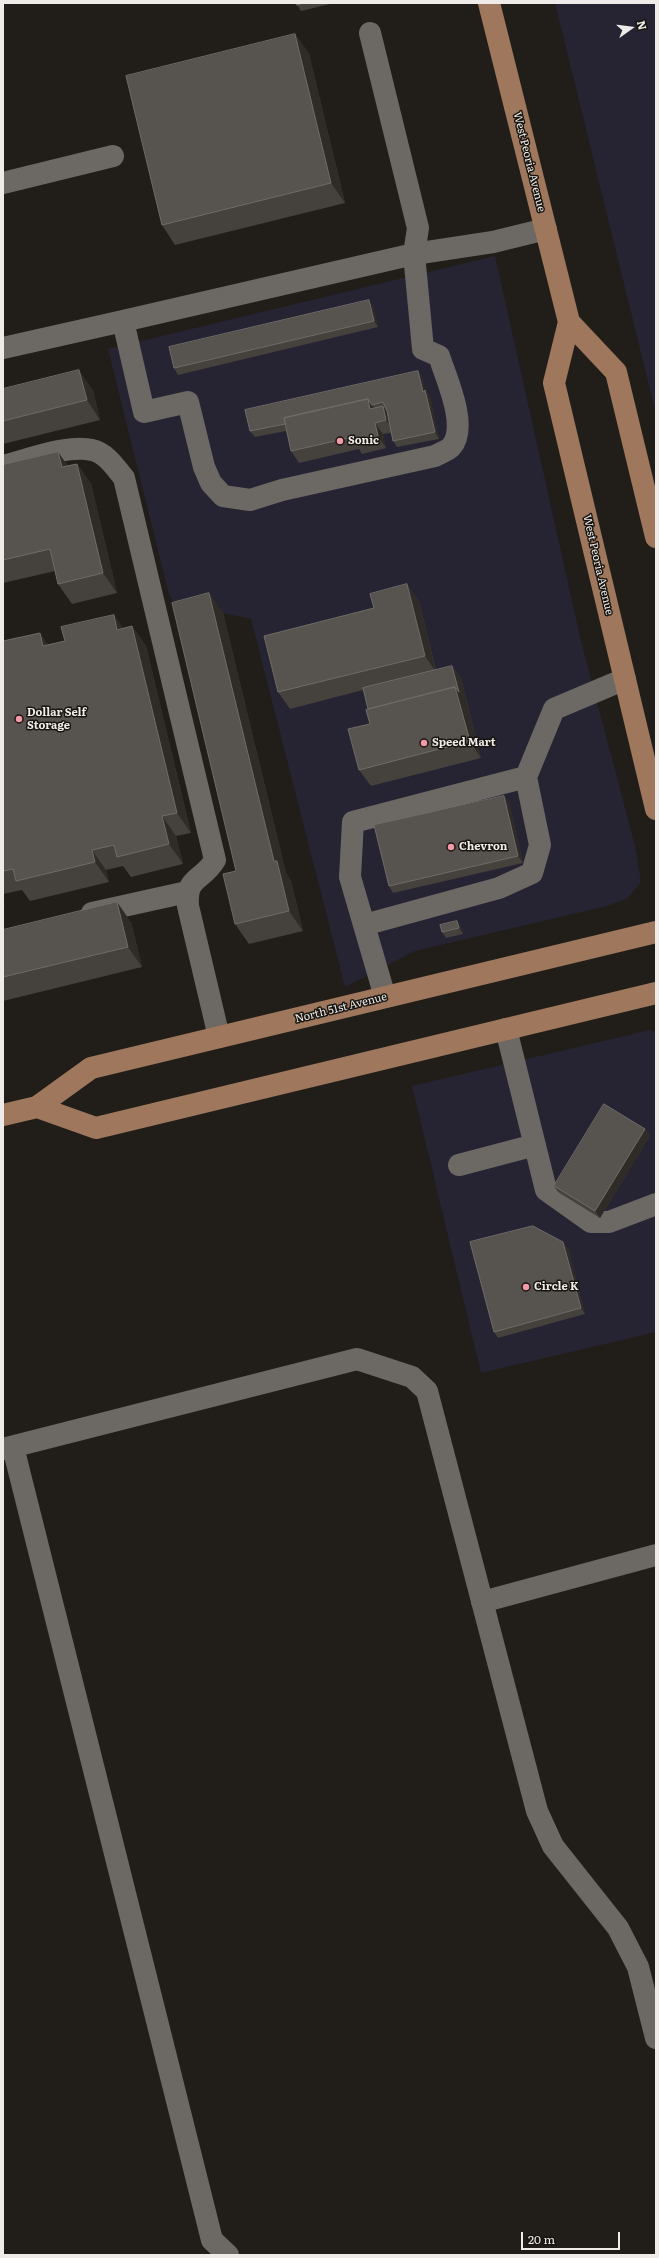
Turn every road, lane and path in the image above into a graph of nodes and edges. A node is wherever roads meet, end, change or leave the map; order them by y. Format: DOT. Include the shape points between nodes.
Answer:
graph roads {
  1 [pos="489,3"];
  2 [pos="370,33"];
  3 [pos="113,156"];
  4 [pos="3,183"];
  5 [pos="546,229"];
  6 [pos="414,254"];
  7 [pos="123,321"];
  8 [pos="569,322"];
  9 [pos="3,348"];
  10 [pos="3,466"];
  11 [pos="656,537"];
  12 [pos="625,679"];
  13 [pos="526,777"];
  14 [pos="656,809"];
  15 [pos="187,892"];
  16 [pos="72,918"];
  17 [pos="364,925"];
  18 [pos="656,932"];
  19 [pos="656,993"];
  20 [pos="385,997"];
  21 [pos="506,1030"];
  22 [pos="219,1037"];
  23 [pos="37,1107"];
  24 [pos="3,1115"];
  25 [pos="535,1145"];
  26 [pos="459,1165"];
  27 [pos="656,1204"];
  28 [pos="8,1448"];
  29 [pos="656,1555"];
  30 [pos="482,1602"];
  31 [pos="656,2038"];
  32 [pos="228,2255"];
  1 -- 5 [label="main road, West Peoria Avenue"];
  2 -- 6 [label="street" via="418,228"];
  3 -- 4 [label="street"];
  5 -- 6 [label="street" via="494,242"];
  5 -- 8 [label="main road, West Peoria Avenue"];
  6 -- 7 [label="street"];
  6 -- 7 [label="street" via="423,349 439,356 459,416 458,431 452,446 435,456 282,490 250,500 223,496 211,483 204,467 188,402 144,412"];
  7 -- 9 [label="street"];
  8 -- 11 [label="main road, West Peoria Avenue" via="616,372"];
  8 -- 12 [label="main road, West Peoria Avenue" via="554,383"];
  10 -- 15 [label="street" via="69,449 92,450 110,461 124,478 215,860 207,872 194,880"];
  12 -- 13 [label="street" via="554,709"];
  12 -- 14 [label="main road, West Peoria Avenue"];
  13 -- 17 [label="street" via="540,845 532,873 500,888"];
  13 -- 17 [label="street" via="353,822 350,877"];
  15 -- 16 [label="street"];
  15 -- 22 [label="street" via="188,906"];
  17 -- 20 [label="street"];
  18 -- 20 [label="main road, North 51st Avenue"];
  19 -- 21 [label="main road"];
  20 -- 22 [label="main road, North 51st Avenue"];
  21 -- 23 [label="main road" via="96,1128"];
  21 -- 25 [label="street"];
  22 -- 23 [label="main road, North 51st Avenue" via="91,1068"];
  23 -- 24 [label="main road, North 51st Avenue"];
  25 -- 26 [label="street"];
  25 -- 27 [label="street" via="546,1190 591,1222 609,1222"];
  28 -- 30 [label="street" via="357,1358 412,1376 427,1391"];
  28 -- 32 [label="street" via="212,2240"];
  29 -- 30 [label="street"];
  30 -- 31 [label="street" via="537,1811 553,1846 618,1928 638,1967"];
}
